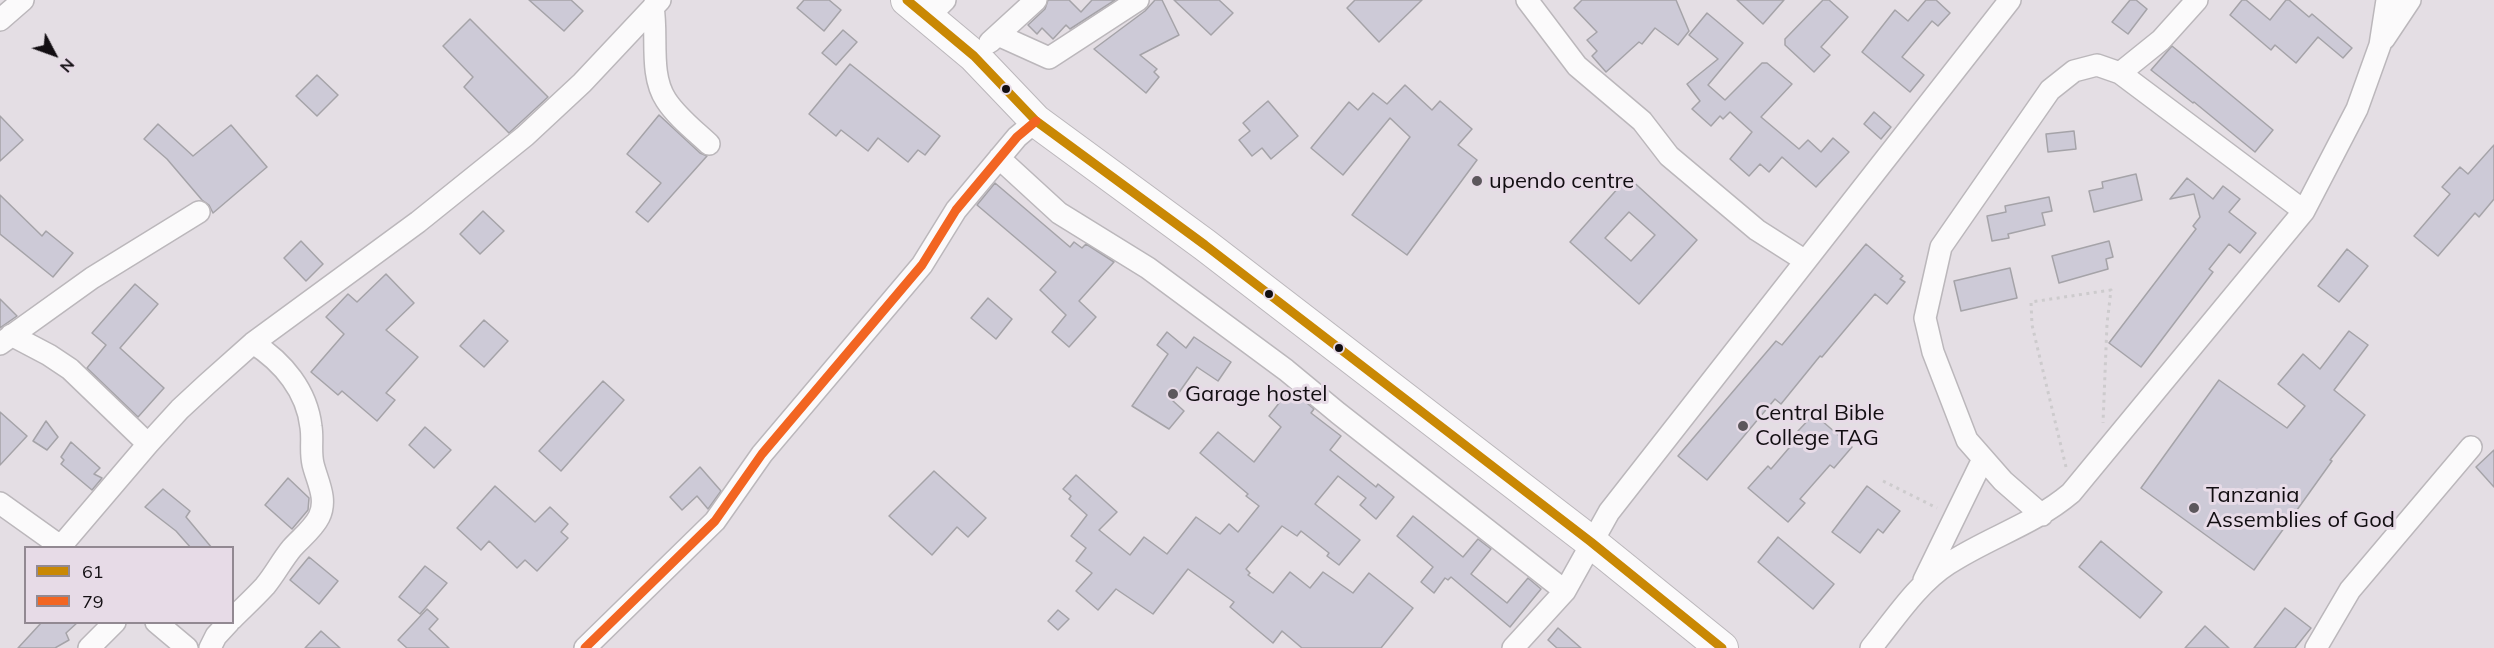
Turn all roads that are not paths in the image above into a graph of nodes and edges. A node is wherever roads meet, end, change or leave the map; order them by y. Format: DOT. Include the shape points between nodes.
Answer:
graph roads {
  1 [pos="23,0"];
  2 [pos="1036,0"];
  3 [pos="1138,0"];
  4 [pos="1527,0"];
  5 [pos="2010,0"];
  6 [pos="2197,0"];
  7 [pos="2387,0"];
  8 [pos="2410,0"];
  9 [pos="657,4"];
  10 [pos="927,6"];
  11 [pos="0,21"];
  12 [pos="998,35"];
  13 [pos="2380,45"];
  14 [pos="974,56"];
  15 [pos="2120,73"];
  16 [pos="1036,121"];
  17 [pos="709,144"];
  18 [pos="999,158"];
  19 [pos="2304,211"];
  20 [pos="199,212"];
  21 [pos="1804,260"];
  22 [pos="6,339"];
  23 [pos="253,343"];
  24 [pos="148,444"];
  25 [pos="2471,447"];
  26 [pos="1983,459"];
  27 [pos="0,503"];
  28 [pos="2042,515"];
  29 [pos="1591,542"];
  30 [pos="61,546"];
  31 [pos="63,546"];
  32 [pos="1565,591"];
  33 [pos="1918,591"];
  34 [pos="234,617"];
  35 [pos="113,624"];
  36 [pos="158,624"];
  37 [pos="227,624"];
  38 [pos="89,648"];
  39 [pos="187,648"];
  40 [pos="210,648"];
  41 [pos="585,648"];
  42 [pos="1513,648"];
  43 [pos="1722,648"];
  44 [pos="1871,648"];
  45 [pos="2316,648"];
  1 -- 11 [label="street"];
  2 -- 12 [label="street"];
  3 -- 12 [label="street" via="1049,58"];
  4 -- 21 [label="street" via="1577,66 1642,121 1669,156 1757,230"];
  5 -- 21 [label="street"];
  6 -- 15 [label="street" via="2161,40"];
  7 -- 13 [label="street"];
  8 -- 13 [label="street"];
  9 -- 17 [label="street" via="659,86 672,107"];
  9 -- 23 [label="street" via="525,136 418,222"];
  10 -- 14 [label="highway"];
  12 -- 14 [label="street"];
  13 -- 19 [label="street" via="2356,109"];
  14 -- 16 [label="highway"];
  15 -- 19 [label="street"];
  15 -- 26 [label="street" via="2097,65 2074,71 2050,90 1941,247 1926,318 1933,352 1967,440"];
  16 -- 18 [label="street"];
  16 -- 29 [label="highway" via="1206,245"];
  18 -- 32 [label="street" via="1059,213 1148,268 1287,370"];
  18 -- 41 [label="street" via="956,210 922,265 762,454 715,521"];
  19 -- 28 [label="street" via="2071,493"];
  20 -- 22 [label="street" via="92,278"];
  21 -- 29 [label="street" via="1609,512"];
  22 -- 24 [label="street" via="49,355 70,369"];
  23 -- 24 [label="street" via="180,409"];
  23 -- 34 [label="street" via="268,352 290,375 305,400 323,507 308,532"];
  24 -- 31 [label="street"];
  25 -- 45 [label="street" via="2350,590"];
  26 -- 28 [label="street"];
  26 -- 33 [label="street"];
  27 -- 30 [label="street"];
  28 -- 33 [label="street" via="1949,563"];
  29 -- 32 [label="street"];
  29 -- 43 [label="highway"];
  32 -- 42 [label="street"];
  33 -- 44 [label="street"];
  35 -- 38 [label="street"];
  36 -- 39 [label="street"];
  37 -- 40 [label="street"];
}
